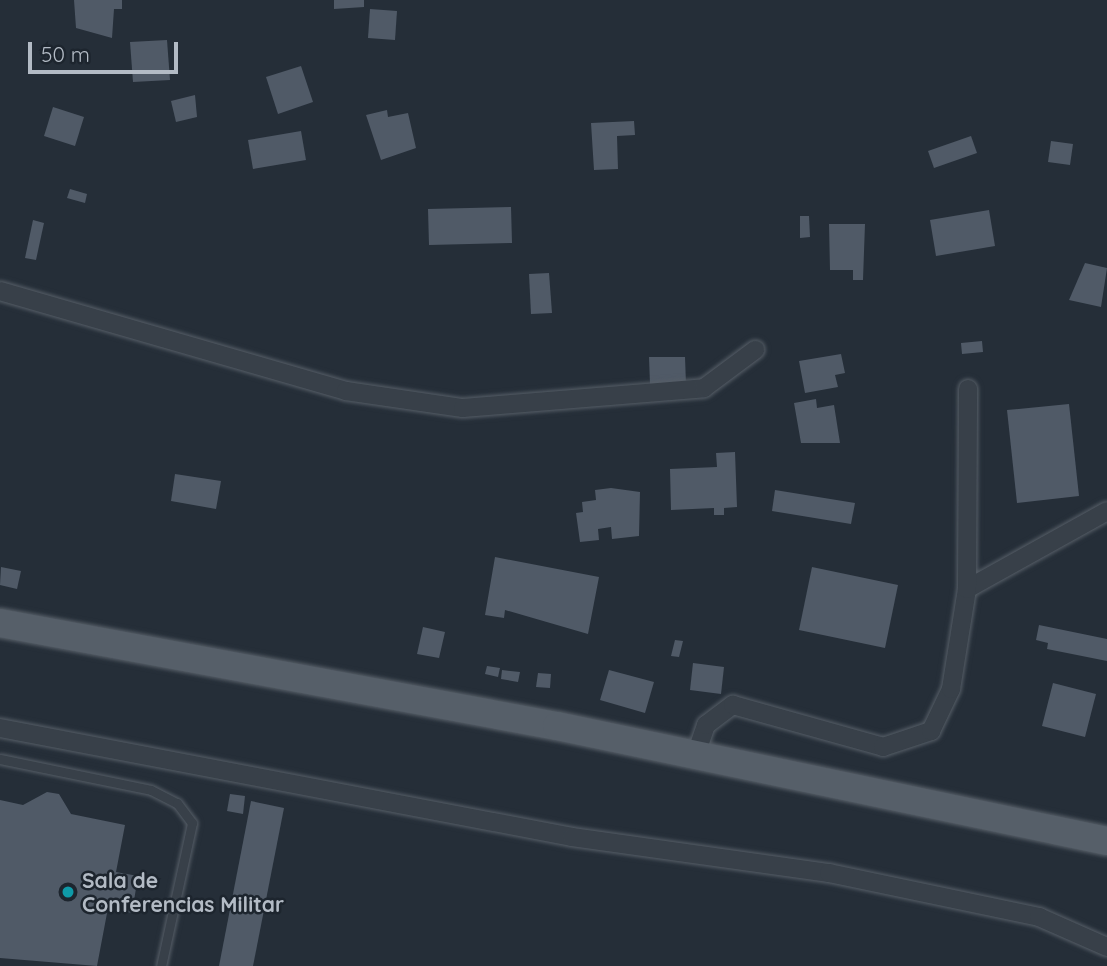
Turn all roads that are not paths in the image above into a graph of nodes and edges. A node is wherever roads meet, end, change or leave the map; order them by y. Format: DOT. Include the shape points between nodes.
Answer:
graph roads {
  1 [pos="0,291"];
  2 [pos="755,350"];
  3 [pos="968,390"];
  4 [pos="1107,511"];
  5 [pos="967,589"];
  6 [pos="0,624"];
  7 [pos="0,728"];
  8 [pos="695,757"];
  9 [pos="0,759"];
  10 [pos="1107,841"];
  11 [pos="1107,947"];
  12 [pos="161,966"];
  1 -- 2 [label="street" via="346,391 463,408 704,388"];
  3 -- 5 [label="street"];
  4 -- 5 [label="street"];
  5 -- 8 [label="street" via="951,689 931,732 883,747 733,705 706,725"];
  6 -- 8 [label="main road"];
  7 -- 11 [label="street" via="558,834 829,873 1039,917"];
  8 -- 10 [label="main road"];
  9 -- 12 [label="lane" via="151,790 177,803 192,822"];
}
